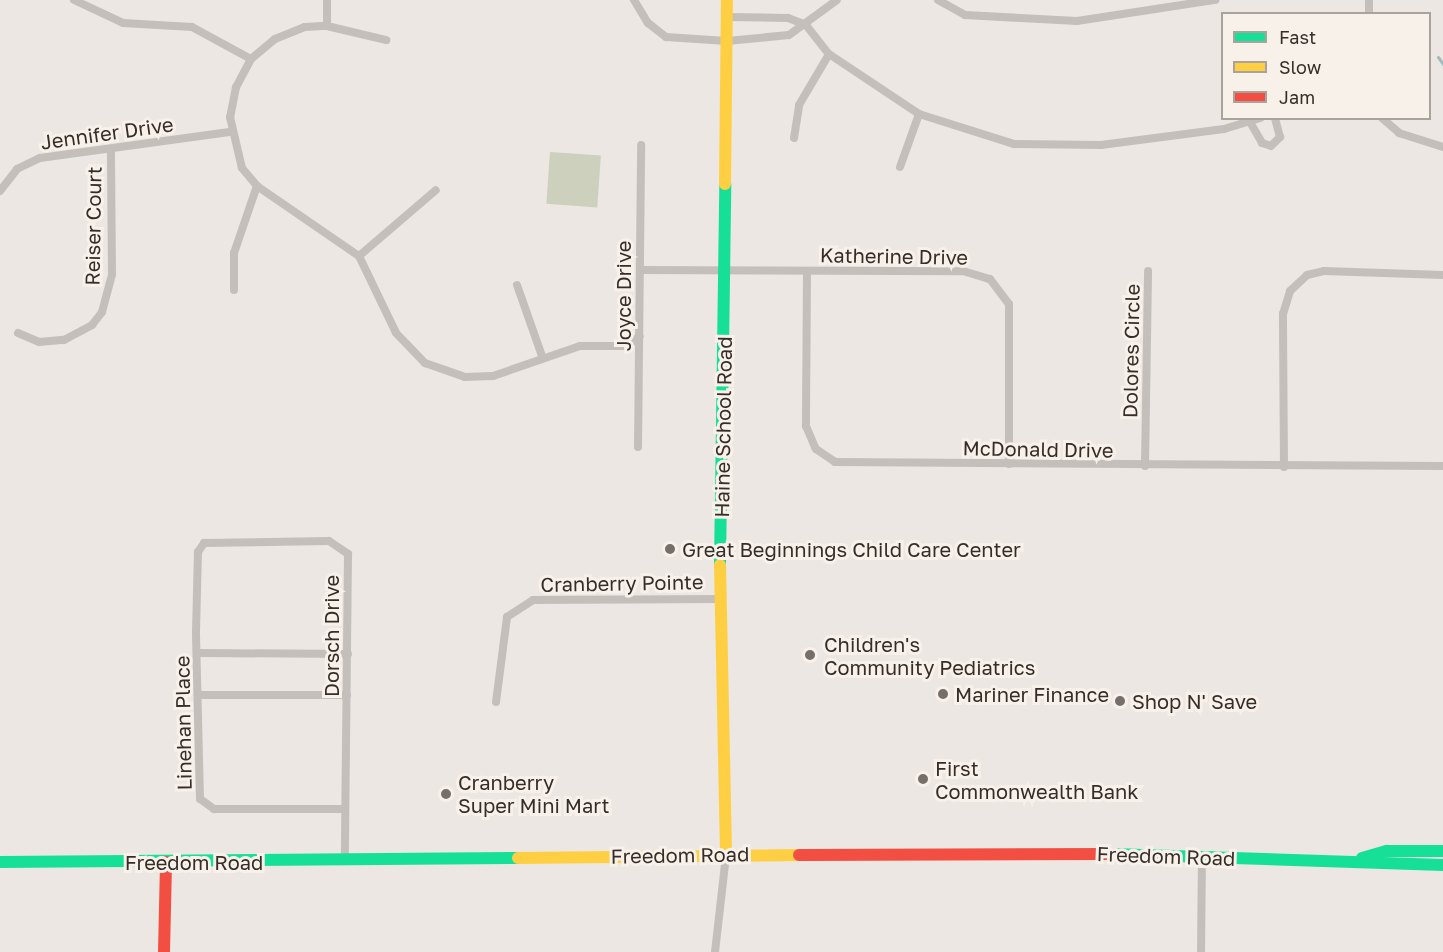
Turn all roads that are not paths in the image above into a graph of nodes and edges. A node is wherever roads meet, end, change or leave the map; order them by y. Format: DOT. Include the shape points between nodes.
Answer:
graph roads {
  1 [pos="74,0"];
  2 [pos="327,0"];
  3 [pos="634,0"];
  4 [pos="727,0"];
  5 [pos="837,0"];
  6 [pos="938,0"];
  7 [pos="1215,0"];
  8 [pos="727,17"];
  9 [pos="806,25"];
  10 [pos="327,26"];
  11 [pos="386,40"];
  12 [pos="727,41"];
  13 [pos="829,54"];
  14 [pos="252,59"];
  15 [pos="920,114"];
  16 [pos="1255,120"];
  17 [pos="1276,120"];
  18 [pos="1384,120"];
  19 [pos="1250,122"];
  20 [pos="231,132"];
  21 [pos="794,138"];
  22 [pos="641,145"];
  23 [pos="1443,147"];
  24 [pos="111,150"];
  25 [pos="900,167"];
  26 [pos="256,186"];
  27 [pos="436,190"];
  28 [pos="0,191"];
  29 [pos="359,256"];
  30 [pos="640,270"];
  31 [pos="725,270"];
  32 [pos="1148,271"];
  33 [pos="807,272"];
  34 [pos="1443,274"];
  35 [pos="517,285"];
  36 [pos="234,290"];
  37 [pos="18,333"];
  38 [pos="640,336"];
  39 [pos="543,359"];
  40 [pos="638,447"];
  41 [pos="1009,464"];
  42 [pos="1145,466"];
  43 [pos="1443,466"];
  44 [pos="1284,467"];
  45 [pos="211,541"];
  46 [pos="720,599"];
  47 [pos="201,653"];
  48 [pos="348,654"];
  49 [pos="201,695"];
  50 [pos="347,695"];
  51 [pos="496,702"];
  52 [pos="345,809"];
  53 [pos="1443,851"];
  54 [pos="726,855"];
  55 [pos="1202,858"];
  56 [pos="1360,859"];
  57 [pos="345,861"];
  58 [pos="0,862"];
  59 [pos="166,862"];
  60 [pos="1443,865"];
  61 [pos="164,952"];
  62 [pos="715,952"];
  63 [pos="1201,952"];
  1 -- 14 [label="street" via="123,23 192,27"];
  2 -- 10 [label="street"];
  3 -- 12 [label="street" via="648,23 666,37"];
  4 -- 8 [label="main road, Haine School Road"];
  5 -- 9 [label="street"];
  6 -- 7 [label="street" via="964,15 1077,21"];
  8 -- 9 [label="street" via="788,18"];
  8 -- 12 [label="main road, Haine School Road"];
  9 -- 12 [label="street" via="789,35"];
  9 -- 13 [label="street"];
  10 -- 11 [label="street"];
  10 -- 14 [label="street" via="291,32"];
  12 -- 31 [label="main road, Haine School Road"];
  13 -- 15 [label="street"];
  13 -- 21 [label="street" via="799,105"];
  14 -- 20 [label="street" via="234,94"];
  15 -- 19 [label="street" via="977,137 1053,147"];
  15 -- 25 [label="street"];
  16 -- 19 [label="street"];
  17 -- 19 [label="street" via="1280,137 1270,146 1262,143"];
  18 -- 23 [label="street" via="1400,133"];
  20 -- 24 [label="street, Jennifer Drive"];
  20 -- 26 [label="street" via="242,168"];
  22 -- 30 [label="street, Joyce Drive"];
  24 -- 28 [label="street, Jennifer Drive" via="26,163"];
  24 -- 37 [label="street, Reiser Court" via="112,274 102,312 92,325 64,340 39,342"];
  26 -- 29 [label="street"];
  26 -- 36 [label="street" via="234,253"];
  27 -- 29 [label="street"];
  29 -- 39 [label="street" via="396,333 424,363 451,375 479,378"];
  30 -- 31 [label="street, Katherine Drive"];
  30 -- 38 [label="street, Joyce Drive"];
  31 -- 33 [label="street, Katherine Drive"];
  31 -- 46 [label="main road, Haine School Road"];
  32 -- 42 [label="street, Dolores Circle"];
  33 -- 41 [label="street, McDonald Drive" via="805,413 816,449 844,464"];
  33 -- 41 [label="street, Katherine Drive" via="963,271 999,286 1009,304"];
  34 -- 44 [label="street" via="1324,272 1307,275 1290,291 1283,314"];
  35 -- 39 [label="street"];
  38 -- 39 [label="street" via="627,346 580,346"];
  38 -- 40 [label="street, Joyce Drive"];
  41 -- 42 [label="street, McDonald Drive"];
  42 -- 44 [label="street, McDonald Drive"];
  43 -- 44 [label="street, McDonald Drive"];
  45 -- 47 [label="street, Linehan Place" via="198,552"];
  45 -- 48 [label="street, Dorsch Drive" via="340,545 348,554"];
  46 -- 51 [label="street, Cranberry Pointe" via="533,600 507,618"];
  46 -- 54 [label="main road, Haine School Road"];
  47 -- 48 [label="street"];
  47 -- 49 [label="street, Linehan Place"];
  48 -- 50 [label="street, Dorsch Drive"];
  49 -- 50 [label="street"];
  49 -- 52 [label="street, Linehan Place" via="200,800 208,808"];
  50 -- 52 [label="street, Dorsch Drive"];
  52 -- 57 [label="street, Dorsch Drive"];
  53 -- 56 [label="main road, Freedom Road" via="1387,851"];
  54 -- 55 [label="main road, Freedom Road"];
  54 -- 57 [label="main road, Freedom Road"];
  54 -- 62 [label="street"];
  55 -- 56 [label="main road, Freedom Road"];
  55 -- 63 [label="street"];
  56 -- 60 [label="main road, Freedom Road"];
  57 -- 59 [label="main road, Freedom Road"];
  58 -- 59 [label="main road, Freedom Road"];
  59 -- 61 [label="main road"];
}
